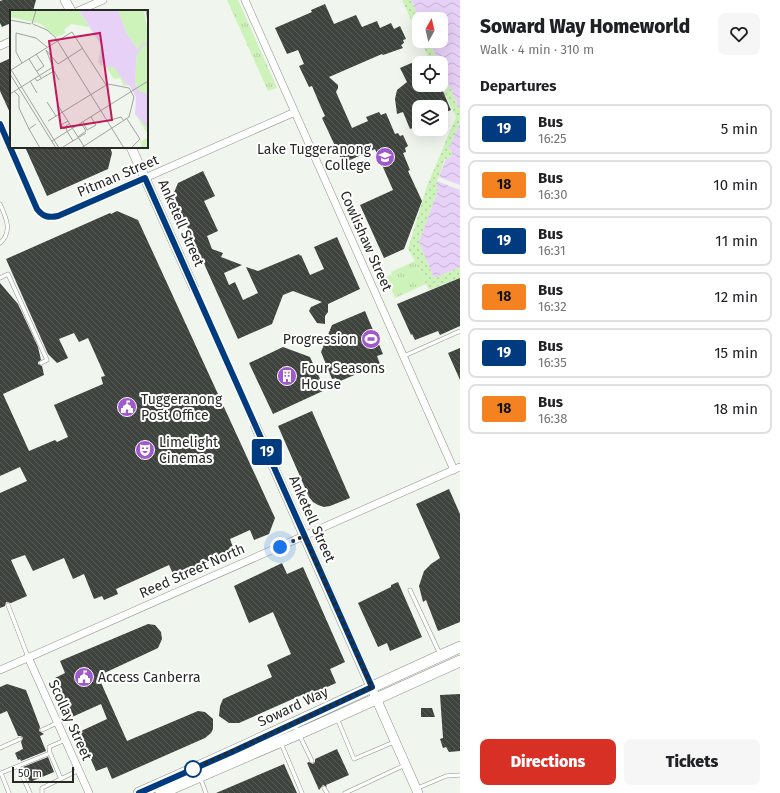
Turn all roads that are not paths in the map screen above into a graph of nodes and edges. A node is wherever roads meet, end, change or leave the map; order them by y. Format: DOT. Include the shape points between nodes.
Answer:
graph roads {
  1 [pos="65,0"];
  2 [pos="103,0"];
  3 [pos="246,0"];
  4 [pos="70,10"];
  5 [pos="80,10"];
  6 [pos="10,41"];
  7 [pos="0,46"];
  8 [pos="295,112"];
  9 [pos="0,124"];
  10 [pos="10,147"];
  11 [pos="10,148"];
  12 [pos="131,148"];
  13 [pos="145,178"];
  14 [pos="0,204"];
  15 [pos="0,243"];
  16 [pos="0,278"];
  17 [pos="194,288"];
  18 [pos="460,331"];
  19 [pos="404,356"];
  20 [pos="41,363"];
  21 [pos="255,425"];
  22 [pos="457,468"];
  23 [pos="304,536"];
  24 [pos="410,590"];
  25 [pos="8,605"];
  26 [pos="460,648"];
  27 [pos="441,656"];
  28 [pos="28,657"];
  29 [pos="460,661"];
  30 [pos="447,667"];
  31 [pos="0,670"];
  32 [pos="372,687"];
  33 [pos="376,699"];
  34 [pos="336,717"];
  35 [pos="57,723"];
  36 [pos="294,723"];
  37 [pos="42,730"];
  38 [pos="299,734"];
  39 [pos="278,736"];
  40 [pos="20,739"];
  41 [pos="65,740"];
  42 [pos="396,742"];
  43 [pos="0,748"];
  44 [pos="50,753"];
  45 [pos="312,761"];
  46 [pos="406,765"];
  47 [pos="18,766"];
  48 [pos="79,770"];
  49 [pos="198,772"];
  50 [pos="460,775"];
  51 [pos="61,779"];
  52 [pos="180,783"];
  53 [pos="324,788"];
  54 [pos="417,791"];
  55 [pos="9,793"];
  56 [pos="30,793"];
  57 [pos="42,793"];
  58 [pos="88,793"];
  59 [pos="139,793"];
  60 [pos="161,793"];
  61 [pos="206,793"];
  62 [pos="302,793"];
  63 [pos="327,793"];
  64 [pos="345,793"];
  1 -- 4 [label="street"];
  2 -- 5 [label="street"];
  3 -- 8 [label="street, Cowlishaw Street"];
  6 -- 7 [label="street"];
  8 -- 13 [label="street, Pitman Street"];
  8 -- 19 [label="street, Cowlishaw Street"];
  9 -- 10 [label="lane, Pitman Street"];
  11 -- 13 [label="lane, Pitman Street" via="37,209 42,215 50,218"];
  12 -- 13 [label="street, Anketell Street"];
  13 -- 17 [label="street, Anketell Street"];
  14 -- 15 [label="lane" via="8,226 4,240"];
  16 -- 20 [label="lane" via="8,274 47,360"];
  17 -- 21 [label="street, Anketell Street"];
  18 -- 19 [label="lane"];
  19 -- 22 [label="street, Cowlishaw Street"];
  21 -- 23 [label="street, Anketell Street"];
  22 -- 23 [label="street, Reed Street North"];
  23 -- 28 [label="street, Reed Street North"];
  23 -- 32 [label="street, Anketell Street"];
  24 -- 27 [label="lane"];
  25 -- 28 [label="lane"];
  26 -- 27 [label="main road, Soward Way"];
  27 -- 30 [label="lane"];
  27 -- 32 [label="main road, Soward Way"];
  28 -- 31 [label="street, Reed Street North"];
  28 -- 35 [label="street, Scollay Street"];
  29 -- 30 [label="main road, Soward Way"];
  30 -- 33 [label="main road, Soward Way"];
  32 -- 33 [label="street, Anketell Street"];
  32 -- 36 [label="main road, Soward Way"];
  33 -- 34 [label="main road, Soward Way"];
  33 -- 42 [label="street, Anketell Street"];
  34 -- 38 [label="main road, Soward Way"];
  34 -- 42 [label="lane" via="354,759"];
  35 -- 37 [label="lane"];
  35 -- 41 [label="street, Scollay Street"];
  36 -- 38 [label="lane"];
  36 -- 39 [label="main road, Soward Way"];
  38 -- 39 [label="main road, Soward Way"];
  38 -- 45 [label="lane"];
  39 -- 49 [label="main road, Soward Way"];
  39 -- 62 [label="lane"];
  40 -- 43 [label="lane"];
  41 -- 44 [label="lane" via="49,747"];
  41 -- 48 [label="street, Scollay Street"];
  42 -- 46 [label="street, Anketell Street"];
  44 -- 47 [label="lane"];
  44 -- 51 [label="lane"];
  46 -- 54 [label="street, Anketell Street"];
  46 -- 64 [label="lane"];
  47 -- 55 [label="lane" via="1,773"];
  47 -- 56 [label="lane"];
  48 -- 51 [label="lane"];
  48 -- 58 [label="street, Scollay Street"];
  49 -- 52 [label="main road, Soward Way"];
  49 -- 61 [label="lane"];
  50 -- 54 [label="lane" via="446,776"];
  51 -- 57 [label="lane" via="42,788"];
  52 -- 59 [label="main road, Soward Way"];
  52 -- 60 [label="main road, Soward Way"];
  53 -- 63 [label="lane"];
}
